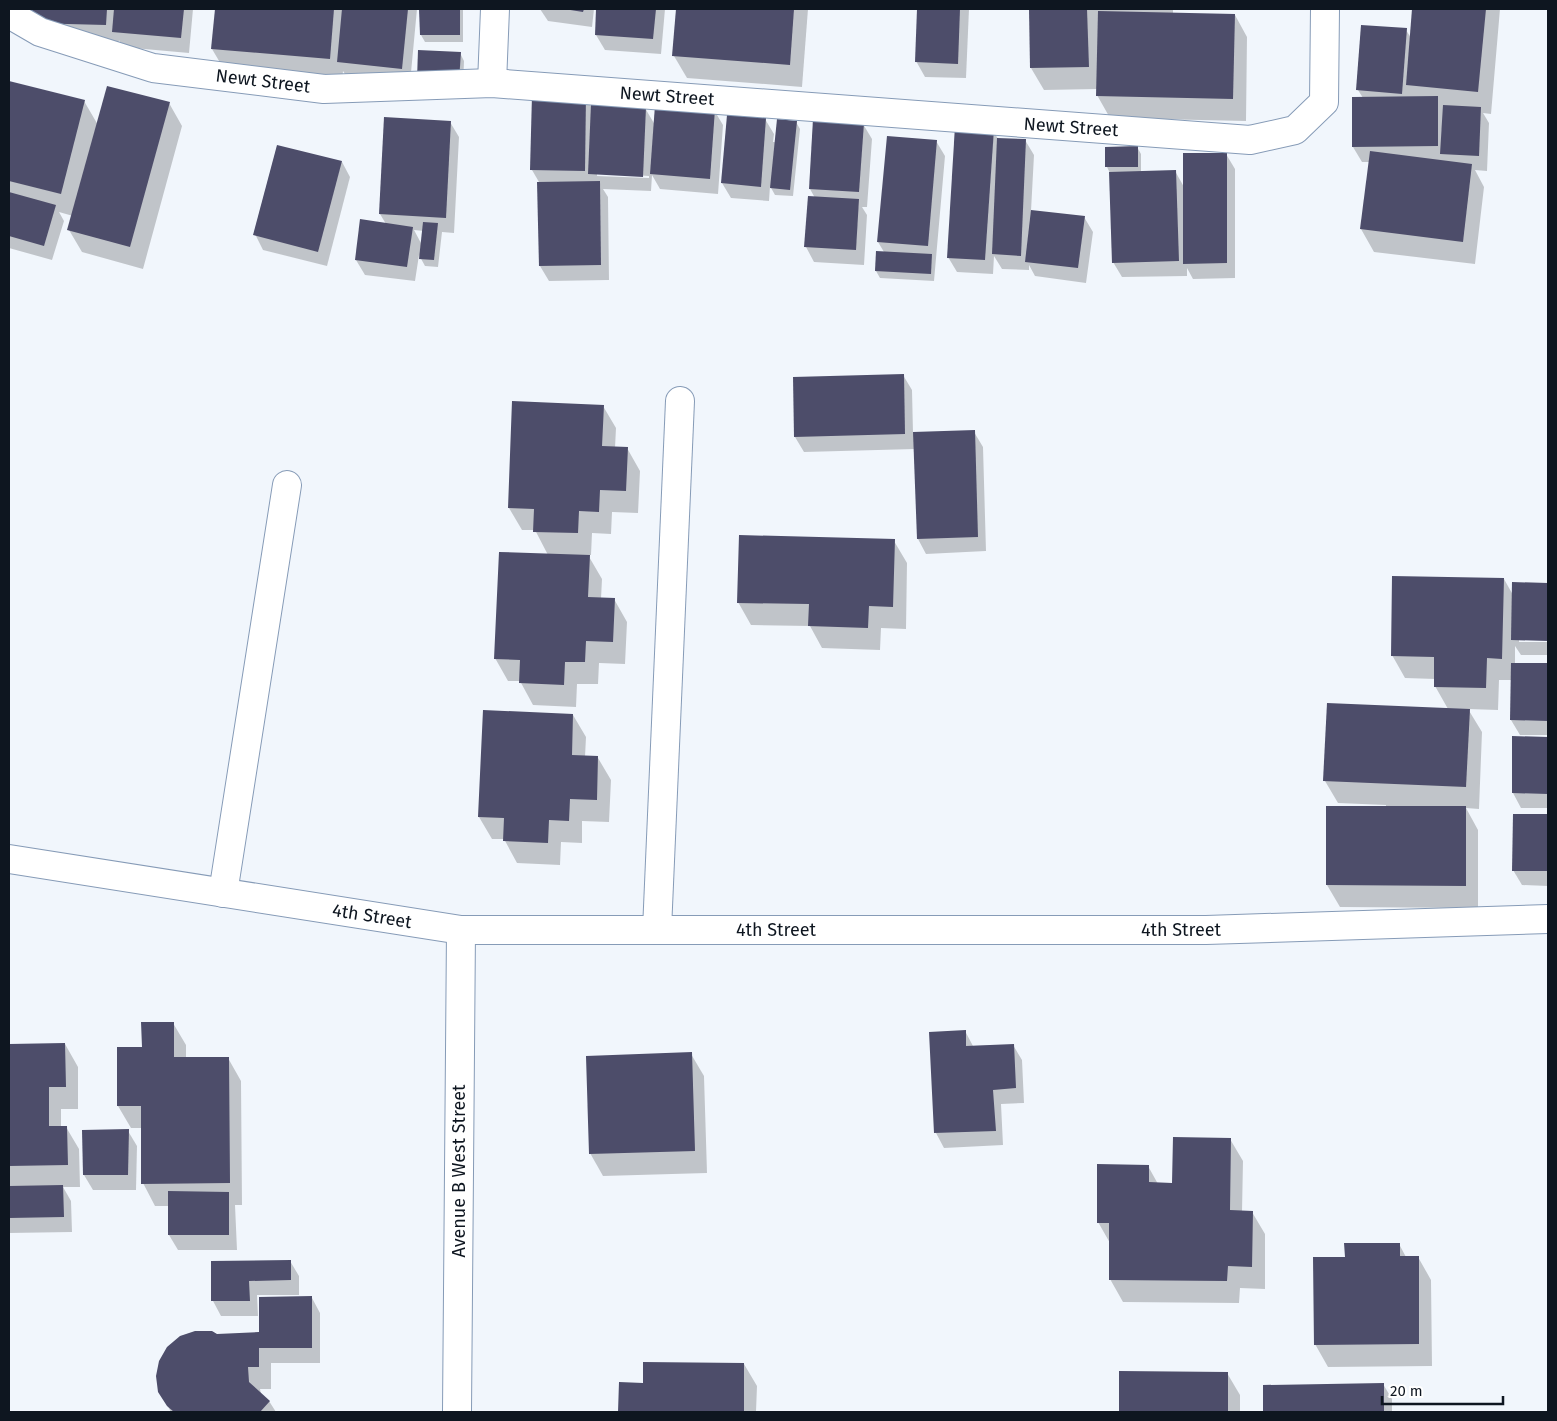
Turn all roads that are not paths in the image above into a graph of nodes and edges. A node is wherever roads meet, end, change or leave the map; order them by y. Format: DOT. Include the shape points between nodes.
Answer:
graph roads {
  1 [pos="494,9"];
  2 [pos="1325,9"];
  3 [pos="9,14"];
  4 [pos="492,83"];
  5 [pos="680,401"];
  6 [pos="287,486"];
  7 [pos="9,859"];
  8 [pos="223,893"];
  9 [pos="1548,919"];
  10 [pos="461,930"];
  11 [pos="657,930"];
  12 [pos="457,1412"];
  1 -- 4 [label="street"];
  2 -- 4 [label="street, Newt Street" via="1324,102 1295,130 1250,140"];
  3 -- 4 [label="street, Newt Street" via="40,32 153,68 324,89"];
  5 -- 11 [label="street"];
  6 -- 8 [label="street"];
  7 -- 8 [label="street, 4th Street"];
  8 -- 10 [label="street, 4th Street"];
  9 -- 11 [label="street, 4th Street" via="1206,930"];
  10 -- 11 [label="street, 4th Street"];
  10 -- 12 [label="street, Avenue B West Street"];
}
